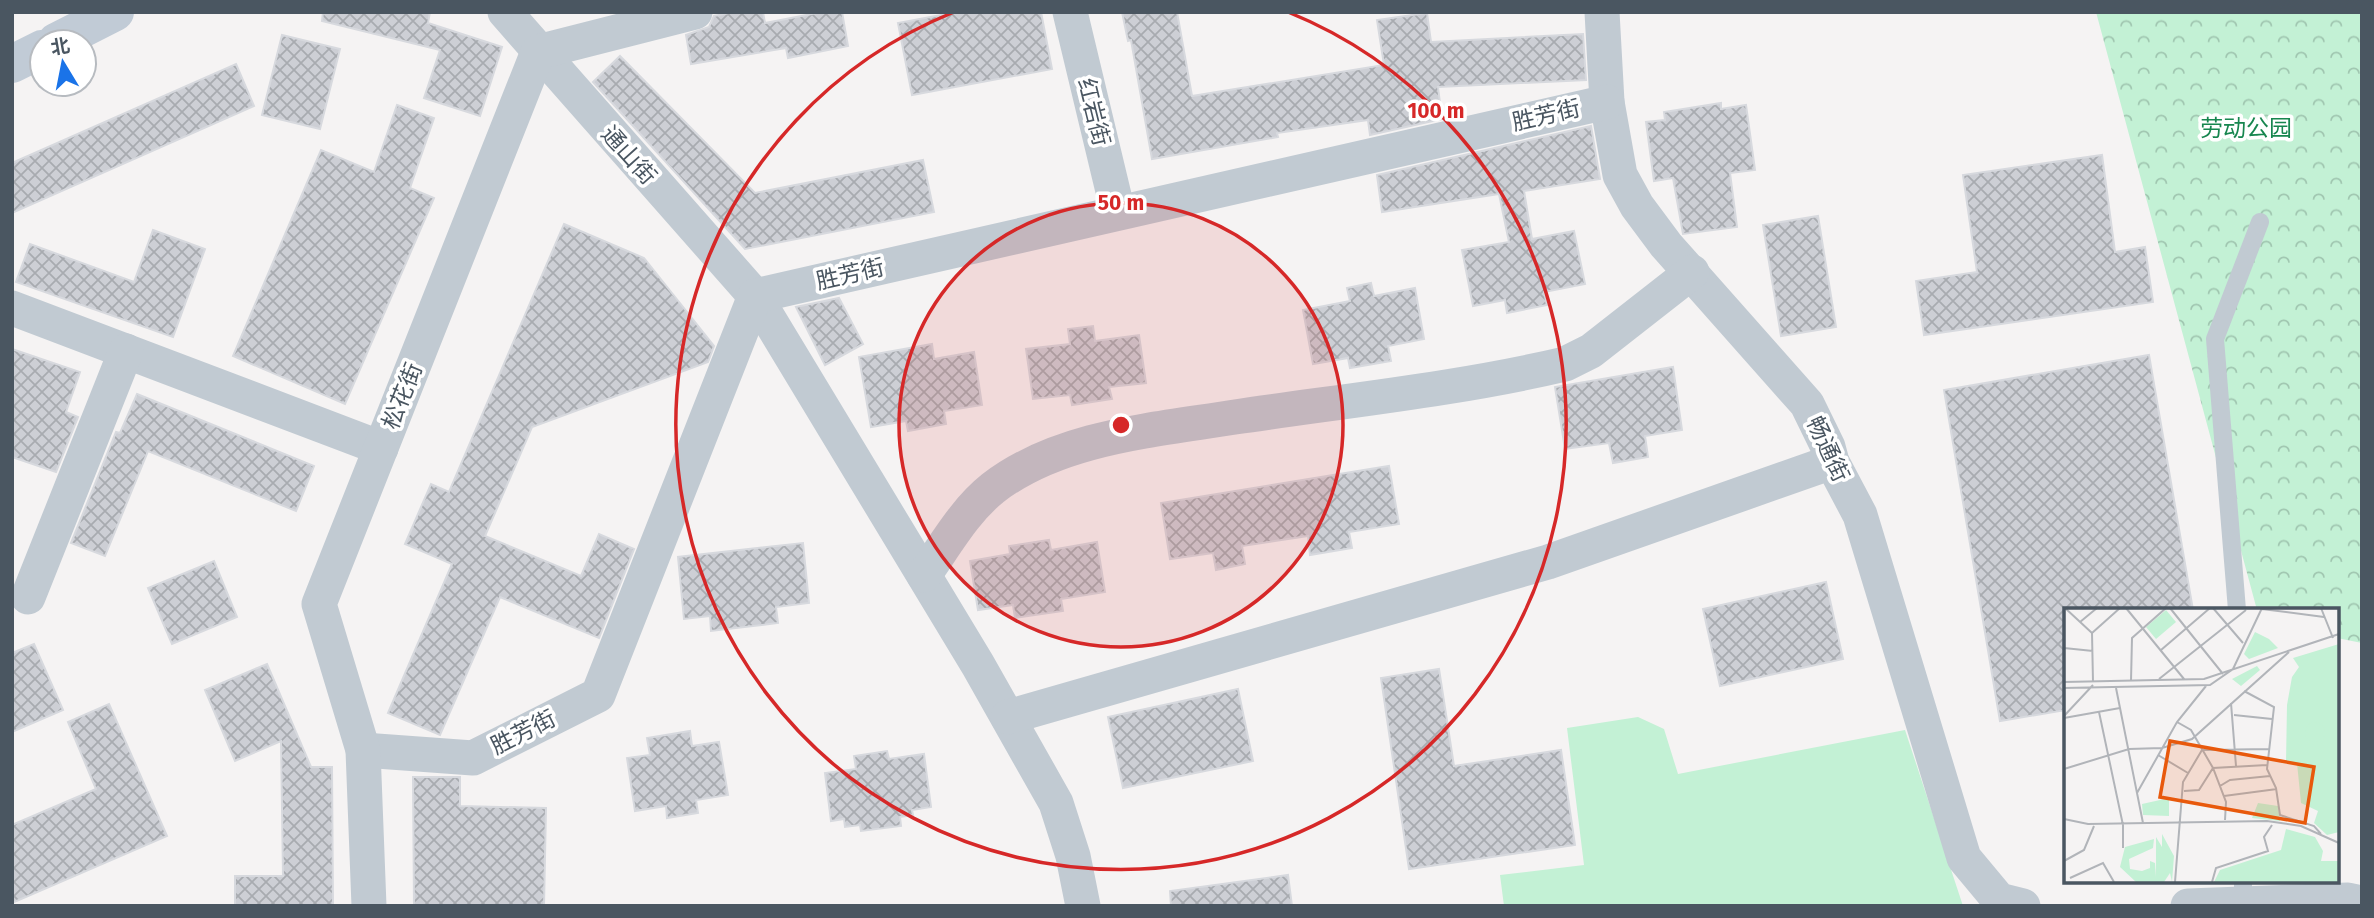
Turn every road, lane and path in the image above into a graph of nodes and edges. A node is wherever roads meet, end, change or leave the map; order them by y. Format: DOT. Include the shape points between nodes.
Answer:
graph roads {
  1 [pos="115,12"];
  2 [pos="505,12"];
  3 [pos="695,12"];
  4 [pos="1070,12"];
  5 [pos="1602,12"];
  6 [pos="84,28"];
  7 [pos="538,52"];
  8 [pos="28,56"];
  9 [pos="12,64"];
  10 [pos="1606,102"];
  11 [pos="1118,212"];
  12 [pos="2260,222"];
  13 [pos="1692,272"];
  14 [pos="755,296"];
  15 [pos="12,308"];
  16 [pos="126,351"];
  17 [pos="381,447"];
  18 [pos="1832,462"];
  19 [pos="924,575"];
  20 [pos="28,597"];
  21 [pos="2237,608"];
  22 [pos="1008,717"];
  23 [pos="363,750"];
  24 [pos="2243,892"];
  25 [pos="2362,903"];
  26 [pos="369,906"];
  27 [pos="1083,906"];
  28 [pos="2023,906"];
  29 [pos="2188,906"];
  1 -- 6 [label="main road"];
  2 -- 7 [label="street, 通山街"];
  3 -- 7 [label="street"];
  4 -- 11 [label="street, 红岩街"];
  5 -- 10 [label="street, 畅通街"];
  7 -- 14 [label="street, 通山街"];
  7 -- 17 [label="street, 松花街"];
  8 -- 9 [label="main road"];
  10 -- 11 [label="street, 胜芳街"];
  10 -- 13 [label="street, 畅通街" via="1620,176 1637,206"];
  11 -- 14 [label="street, 胜芳街"];
  12 -- 21 [label="lane" via="2215,339"];
  13 -- 18 [label="street, 畅通街" via="1807,404"];
  13 -- 19 [label="street" via="1591,351 1565,364 1169,428 1063,450 993,488 970,510"];
  14 -- 19 [label="street, 通山街"];
  14 -- 23 [label="street, 胜芳街" via="598,695 473,758"];
  15 -- 16 [label="street"];
  16 -- 17 [label="street"];
  16 -- 20 [label="street"];
  17 -- 23 [label="street, 松花街" via="319,604"];
  18 -- 22 [label="street" via="1548,562"];
  18 -- 28 [label="street, 畅通街" via="1860,515 1964,858 1999,900"];
  19 -- 22 [label="street, 通山街"];
  22 -- 27 [label="street, 通山街" via="1056,803"];
  23 -- 26 [label="street, 松花街"];
  24 -- 25 [label="street"];
  24 -- 29 [label="street"];
}
